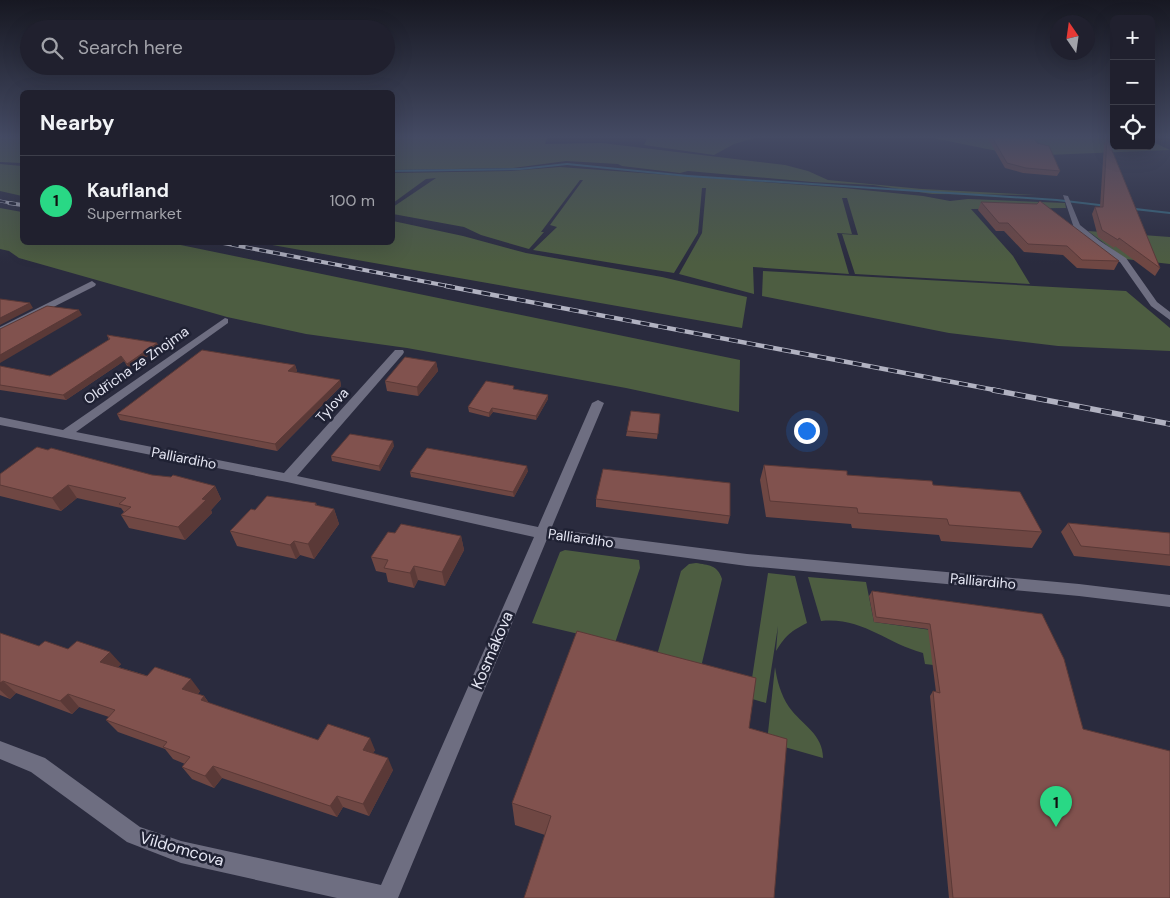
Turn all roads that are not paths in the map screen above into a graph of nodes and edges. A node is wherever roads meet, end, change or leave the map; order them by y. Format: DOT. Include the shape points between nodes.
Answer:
graph roads {
  1 [pos="1066,199"];
  2 [pos="92,284"];
  3 [pos="1170,317"];
  4 [pos="225,321"];
  5 [pos="0,331"];
  6 [pos="399,352"];
  7 [pos="598,403"];
  8 [pos="0,421"];
  9 [pos="64,435"];
  10 [pos="287,478"];
  11 [pos="542,533"];
  12 [pos="1170,601"];
  13 [pos="0,750"];
  14 [pos="387,898"];
  1 -- 3 [label="street" via="1077,226 1124,260 1154,304"];
  2 -- 5 [label="street"];
  4 -- 9 [label="street, Oldřicha ze Znojma"];
  6 -- 10 [label="street, Tylova"];
  7 -- 11 [label="street, Kosmákova"];
  8 -- 9 [label="street, Palliardiho"];
  9 -- 10 [label="street, Palliardiho"];
  10 -- 11 [label="street, Palliardiho"];
  11 -- 12 [label="street, Palliardiho" via="747,560"];
  11 -- 14 [label="street, Kosmákova"];
  13 -- 14 [label="street, Vildomcova" via="38,765 134,836 181,852"];
}
